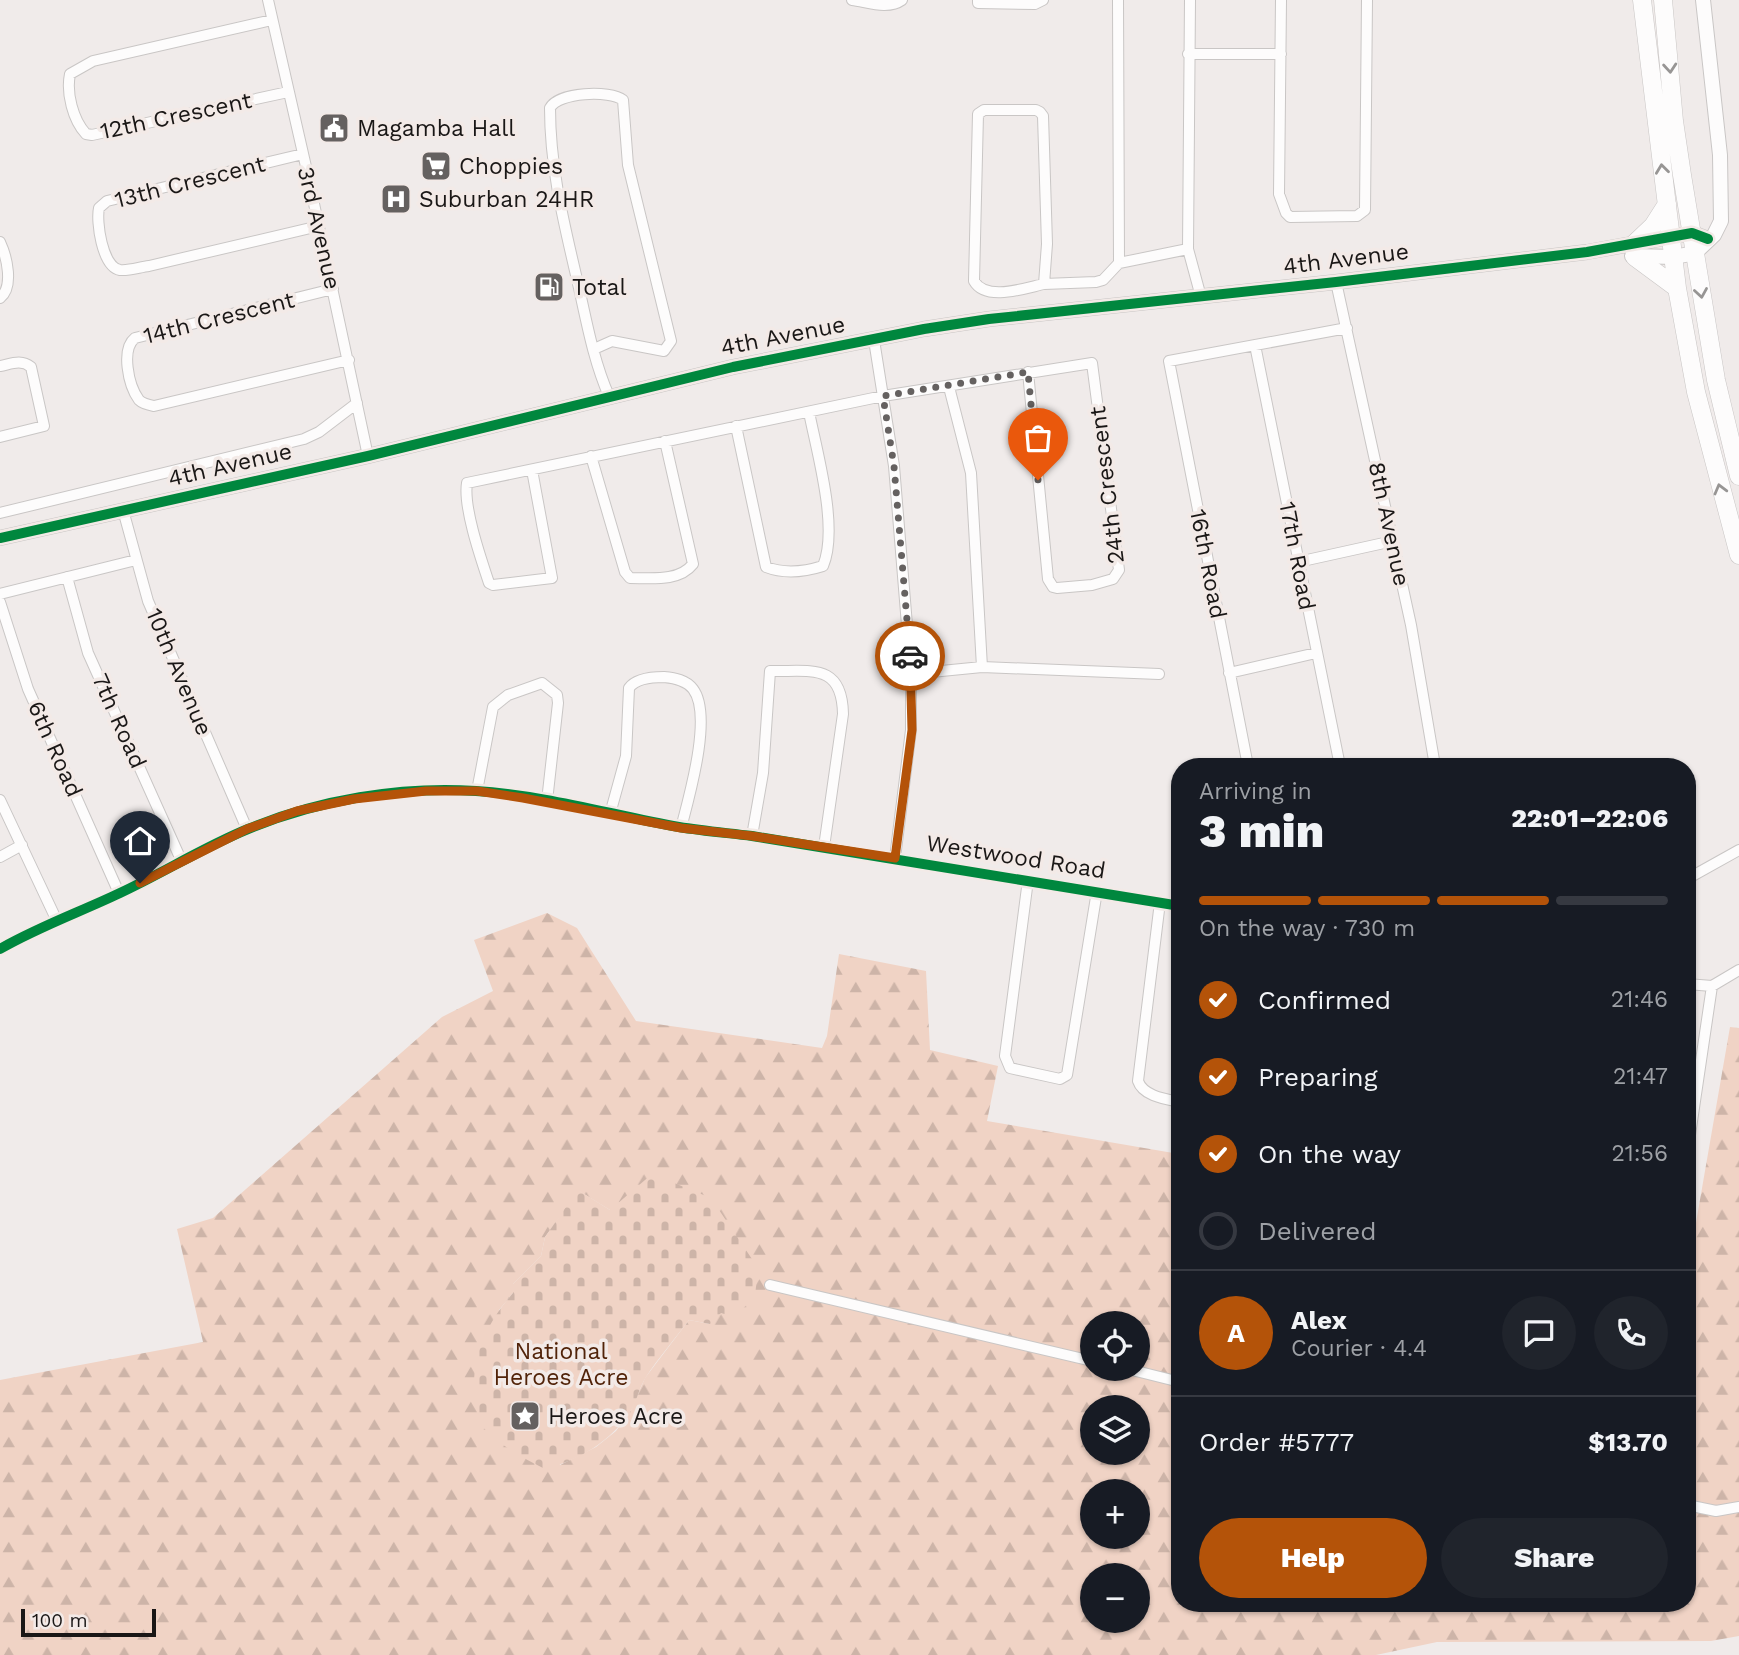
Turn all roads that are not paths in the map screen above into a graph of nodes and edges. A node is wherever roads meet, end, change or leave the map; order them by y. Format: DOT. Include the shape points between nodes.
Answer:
graph roads {
  1 [pos="268,0"];
  2 [pos="852,0"];
  3 [pos="902,0"];
  4 [pos="978,0"];
  5 [pos="1043,0"];
  6 [pos="1118,0"];
  7 [pos="1190,0"];
  8 [pos="1281,0"];
  9 [pos="1367,0"];
  10 [pos="1642,0"];
  11 [pos="1663,0"];
  12 [pos="1703,0"];
  13 [pos="272,20"];
  14 [pos="1188,54"];
  15 [pos="1281,54"];
  16 [pos="288,92"];
  17 [pos="303,154"];
  18 [pos="1667,204"];
  19 [pos="319,226"];
  20 [pos="1671,236"];
  21 [pos="1700,236"];
  22 [pos="0,242"];
  23 [pos="1188,249"];
  24 [pos="1634,251"];
  25 [pos="1695,253"];
  26 [pos="1674,257"];
  27 [pos="1119,262"];
  28 [pos="1336,282"];
  29 [pos="1044,284"];
  30 [pos="1677,288"];
  31 [pos="333,289"];
  32 [pos="1200,297"];
  33 [pos="0,298"];
  34 [pos="1347,328"];
  35 [pos="874,340"];
  36 [pos="1255,345"];
  37 [pos="594,349"];
  38 [pos="349,360"];
  39 [pos="0,366"];
  40 [pos="1028,372"];
  41 [pos="949,387"];
  42 [pos="608,396"];
  43 [pos="883,396"];
  44 [pos="357,403"];
  45 [pos="809,412"];
  46 [pos="736,426"];
  47 [pos="0,437"];
  48 [pos="665,441"];
  49 [pos="368,456"];
  50 [pos="591,456"];
  51 [pos="533,470"];
  52 [pos="1739,476"];
  53 [pos="123,510"];
  54 [pos="0,513"];
  55 [pos="0,538"];
  56 [pos="1393,541"];
  57 [pos="1739,555"];
  58 [pos="136,560"];
  59 [pos="1298,562"];
  60 [pos="67,576"];
  61 [pos="0,594"];
  62 [pos="0,602"];
  63 [pos="1316,653"];
  64 [pos="982,667"];
  65 [pos="1229,673"];
  66 [pos="911,674"];
  67 [pos="1159,674"];
  68 [pos="1246,758"];
  69 [pos="1338,758"];
  70 [pos="1434,758"];
  71 [pos="477,791"];
  72 [pos="0,800"];
  73 [pos="547,801"];
  74 [pos="610,814"];
  75 [pos="681,828"];
  76 [pos="247,829"];
  77 [pos="752,836"];
  78 [pos="22,845"];
  79 [pos="824,847"];
  80 [pos="1739,850"];
  81 [pos="0,857"];
  82 [pos="895,858"];
  83 [pos="182,862"];
  84 [pos="1696,874"];
  85 [pos="1028,880"];
  86 [pos="1097,891"];
  87 [pos="119,893"];
  88 [pos="1160,902"];
  89 [pos="1171,904"];
  90 [pos="57,921"];
  91 [pos="0,949"];
  92 [pos="1739,970"];
  93 [pos="1696,985"];
  94 [pos="1712,986"];
  95 [pos="1696,1094"];
  96 [pos="1171,1099"];
  97 [pos="769,1284"];
  98 [pos="1080,1358"];
  99 [pos="1150,1374"];
  100 [pos="1171,1379"];
  101 [pos="1739,1507"];
  102 [pos="1696,1508"];
  1 -- 13 [label="street, 3rd Avenue"];
  2 -- 3 [label="street" via="885,5"];
  4 -- 5 [label="street" via="1035,4"];
  6 -- 27 [label="street"];
  7 -- 14 [label="street"];
  8 -- 15 [label="street"];
  9 -- 15 [label="street" via="1366,206 1360,215 1290,217 1286,213 1279,194"];
  18 -- 10 [label="highway, one-way"];
  11 -- 21 [label="highway, one-way" via="1675,121"];
  12 -- 21 [label="street" via="1722,215 1717,231"];
  13 -- 16 [label="street, 3rd Avenue"];
  13 -- 16 [label="street, 12th Crescent" via="93,61 70,74 76,121 92,135"];
  14 -- 15 [label="street"];
  14 -- 23 [label="street"];
  16 -- 17 [label="street, 3rd Avenue"];
  17 -- 19 [label="street, 3rd Avenue"];
  17 -- 19 [label="street, 13th Crescent" via="107,201 99,208 100,234 111,263 125,270"];
  18 -- 20 [label="highway"];
  18 -- 24 [label="highway"];
  19 -- 31 [label="street, 3rd Avenue"];
  20 -- 21 [label="street"];
  20 -- 24 [label="street"];
  20 -- 26 [label="highway"];
  21 -- 25 [label="highway"];
  22 -- 33 [label="street" via="8,278"];
  23 -- 27 [label="street"];
  23 -- 32 [label="street"];
  24 -- 26 [label="street"];
  24 -- 28 [label="street, 4th Avenue" via="1587,252"];
  24 -- 30 [label="highway"];
  25 -- 26 [label="street"];
  25 -- 52 [label="highway, one-way" via="1716,380"];
  26 -- 30 [label="highway"];
  27 -- 29 [label="street" via="1103,280"];
  28 -- 32 [label="street, 4th Avenue"];
  28 -- 34 [label="street, 8th Avenue"];
  29 -- 29 [label="street" via="1005,292 984,291 974,281 978,114 984,110 1036,110 1043,116"];
  57 -- 30 [label="highway, one-way" via="1696,392"];
  31 -- 38 [label="street, 3rd Avenue"];
  31 -- 38 [label="street, 14th Crescent" via="135,338 127,351 131,375 139,400 154,406"];
  32 -- 35 [label="street, 4th Avenue" via="989,319"];
  34 -- 36 [label="street"];
  34 -- 56 [label="street, 8th Avenue"];
  35 -- 42 [label="street, 4th Avenue"];
  35 -- 43 [label="street"];
  36 -- 59 [label="street, 17th Road"];
  36 -- 65 [label="street, 16th Road" via="1169,361"];
  37 -- 37 [label="street" via="612,341 663,351 671,341 628,165 623,100 564,97 550,108 550,146"];
  37 -- 42 [label="street"];
  38 -- 44 [label="street, 3rd Avenue"];
  39 -- 47 [label="street" via="25,362 30,367 44,426"];
  40 -- 40 [label="street, 24th Crescent" via="1092,363 1119,570 1113,579 1057,588 1047,576"];
  40 -- 41 [label="street"];
  41 -- 43 [label="street"];
  41 -- 64 [label="street" via="971,473"];
  42 -- 49 [label="street, 4th Avenue"];
  43 -- 45 [label="street"];
  43 -- 66 [label="street" via="894,466"];
  44 -- 49 [label="street, 3rd Avenue"];
  44 -- 54 [label="street" via="304,439"];
  45 -- 46 [label="street"];
  45 -- 46 [label="street" via="828,515 829,549 823,566 812,569 787,572 766,567"];
  46 -- 48 [label="street"];
  48 -- 50 [label="street"];
  48 -- 50 [label="street" via="693,564 677,576 630,578 625,572"];
  49 -- 53 [label="street, 4th Avenue"];
  50 -- 51 [label="street"];
  51 -- 51 [label="street" via="467,483 467,500 489,583 552,578"];
  53 -- 55 [label="street, 4th Avenue"];
  53 -- 58 [label="street, 10th Avenue"];
  56 -- 59 [label="street"];
  56 -- 70 [label="street, 8th Avenue"];
  58 -- 60 [label="street"];
  58 -- 76 [label="street, 10th Avenue" via="148,601"];
  59 -- 63 [label="street, 17th Road"];
  60 -- 61 [label="street"];
  60 -- 83 [label="street, 7th Road" via="88,653"];
  62 -- 87 [label="street, 6th Road" via="28,689"];
  63 -- 65 [label="street"];
  63 -- 69 [label="street, 17th Road"];
  64 -- 66 [label="street"];
  64 -- 67 [label="street"];
  65 -- 68 [label="street, 16th Road"];
  66 -- 82 [label="street" via="912,730"];
  71 -- 73 [label="street, Westwood Road"];
  71 -- 73 [label="street" via="493,707 509,695 542,683 557,695 558,703"];
  71 -- 76 [label="street, Westwood Road" via="405,792 354,799 297,811"];
  72 -- 78 [label="street"];
  73 -- 74 [label="street, Westwood Road"];
  74 -- 75 [label="street, Westwood Road"];
  74 -- 75 [label="street" via="626,756 629,688 648,678 684,680 700,704 701,729"];
  75 -- 77 [label="street, Westwood Road"];
  76 -- 83 [label="street, Westwood Road"];
  77 -- 79 [label="street, Westwood Road"];
  77 -- 79 [label="street" via="763,773 770,671 824,672 834,678 843,698"];
  78 -- 81 [label="street"];
  78 -- 90 [label="street"];
  79 -- 82 [label="street, Westwood Road"];
  80 -- 84 [label="street"];
  82 -- 85 [label="street, Westwood Road"];
  83 -- 87 [label="street, Westwood Road"];
  85 -- 86 [label="street, Westwood Road"];
  85 -- 86 [label="street" via="1005,1056 1010,1068 1060,1079 1067,1075"];
  86 -- 88 [label="street, Westwood Road"];
  87 -- 90 [label="street, Westwood Road"];
  88 -- 89 [label="street, Westwood Road"];
  88 -- 96 [label="street" via="1138,1082 1148,1093"];
  90 -- 91 [label="street, Westwood Road"];
  92 -- 94 [label="street"];
  93 -- 94 [label="street"];
  94 -- 95 [label="street"];
  97 -- 98 [label="street"];
  99 -- 100 [label="street"];
  101 -- 102 [label="street" via="1716,1511"];
}
